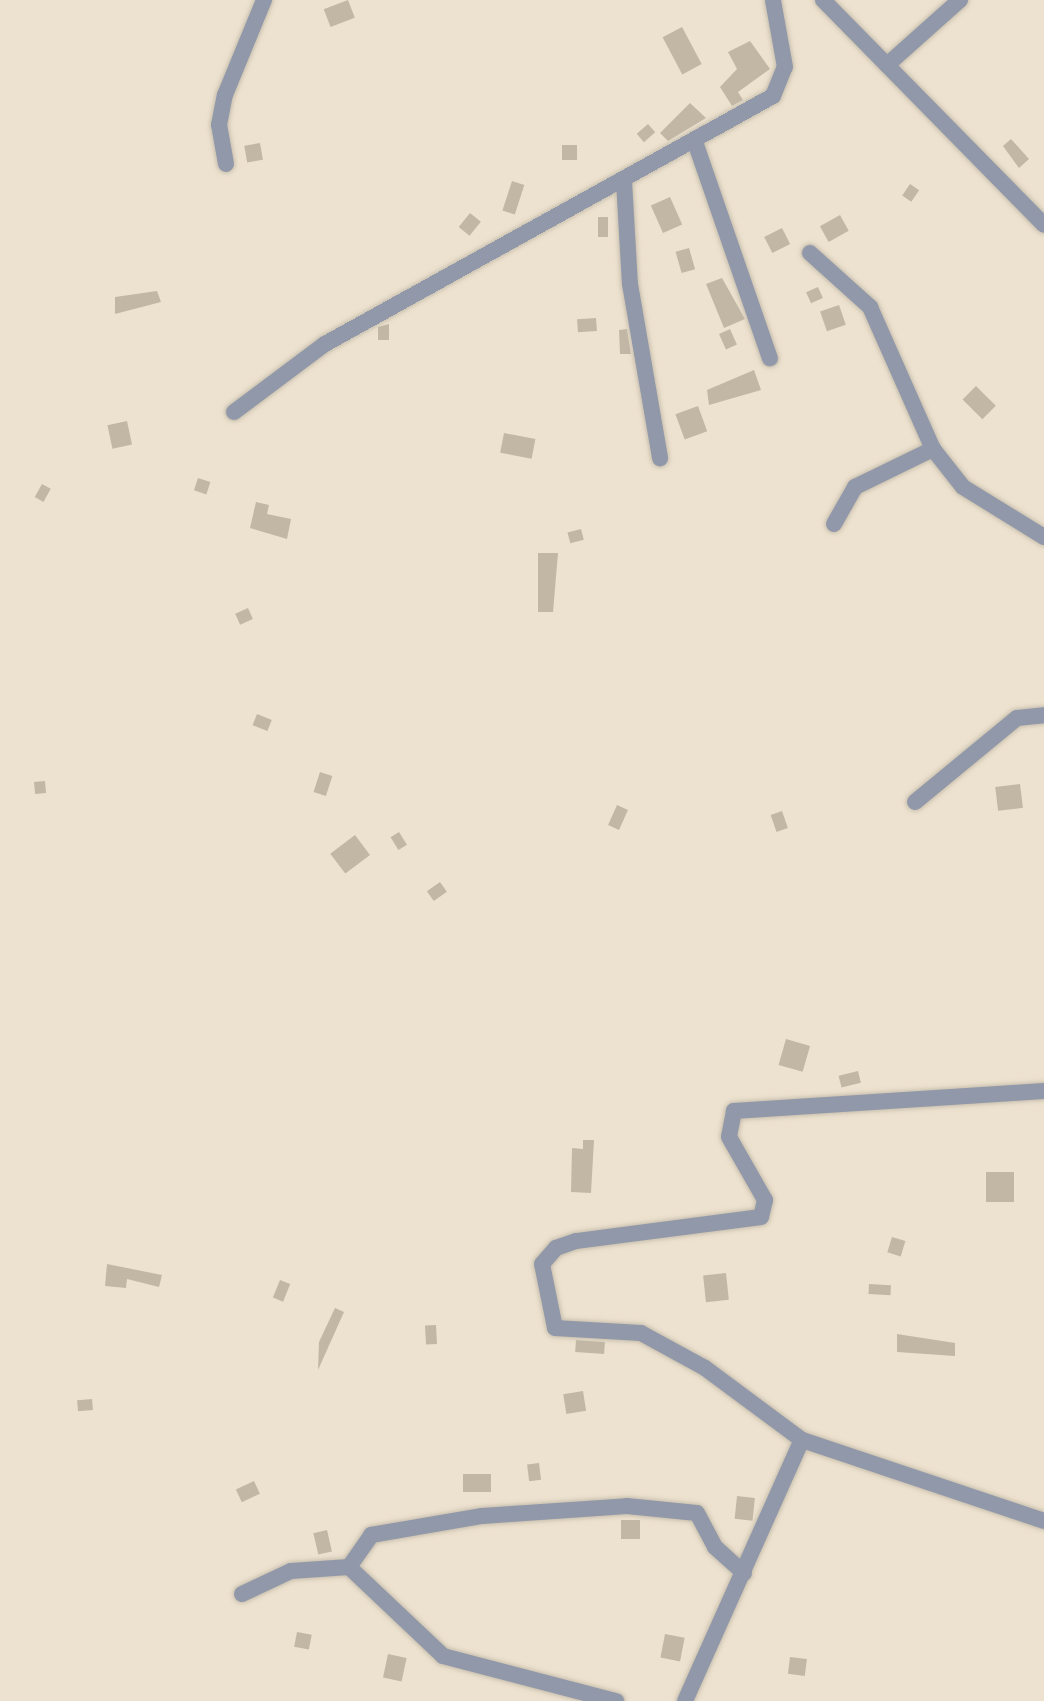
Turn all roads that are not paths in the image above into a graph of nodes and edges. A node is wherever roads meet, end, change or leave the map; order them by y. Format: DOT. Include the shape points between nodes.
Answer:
graph roads {
  1 [pos="264,0"];
  2 [pos="773,0"];
  3 [pos="823,0"];
  4 [pos="960,0"];
  5 [pos="887,65"];
  6 [pos="695,142"];
  7 [pos="226,164"];
  8 [pos="624,181"];
  9 [pos="1044,225"];
  10 [pos="810,253"];
  11 [pos="770,358"];
  12 [pos="234,412"];
  13 [pos="933,449"];
  14 [pos="660,458"];
  15 [pos="834,524"];
  16 [pos="1044,537"];
  17 [pos="1044,715"];
  18 [pos="915,802"];
  19 [pos="1044,1091"];
  20 [pos="802,1440"];
  21 [pos="1044,1521"];
  22 [pos="349,1567"];
  23 [pos="744,1573"];
  24 [pos="242,1594"];
  25 [pos="616,1701"];
  26 [pos="685,1701"];
  1 -- 7 [label="street" via="225,95 219,125"];
  2 -- 6 [label="street" via="781,82 773,96"];
  3 -- 5 [label="street"];
  4 -- 5 [label="street"];
  5 -- 9 [label="street"];
  6 -- 8 [label="street"];
  6 -- 11 [label="street"];
  8 -- 12 [label="street" via="325,344"];
  8 -- 14 [label="street" via="630,284"];
  10 -- 13 [label="street" via="870,307"];
  13 -- 15 [label="street" via="855,487"];
  13 -- 16 [label="street" via="983,506"];
  17 -- 18 [label="street" via="1017,718"];
  19 -- 20 [label="street" via="734,1111 729,1137 765,1200 761,1217 602,1236 563,1245 544,1260 555,1328 647,1335 705,1368"];
  20 -- 21 [label="street"];
  20 -- 23 [label="street"];
  22 -- 23 [label="street" via="371,1535 482,1516 627,1506 697,1513 715,1547"];
  22 -- 24 [label="street" via="291,1571"];
  22 -- 25 [label="street" via="443,1656"];
  23 -- 26 [label="street"];
}
